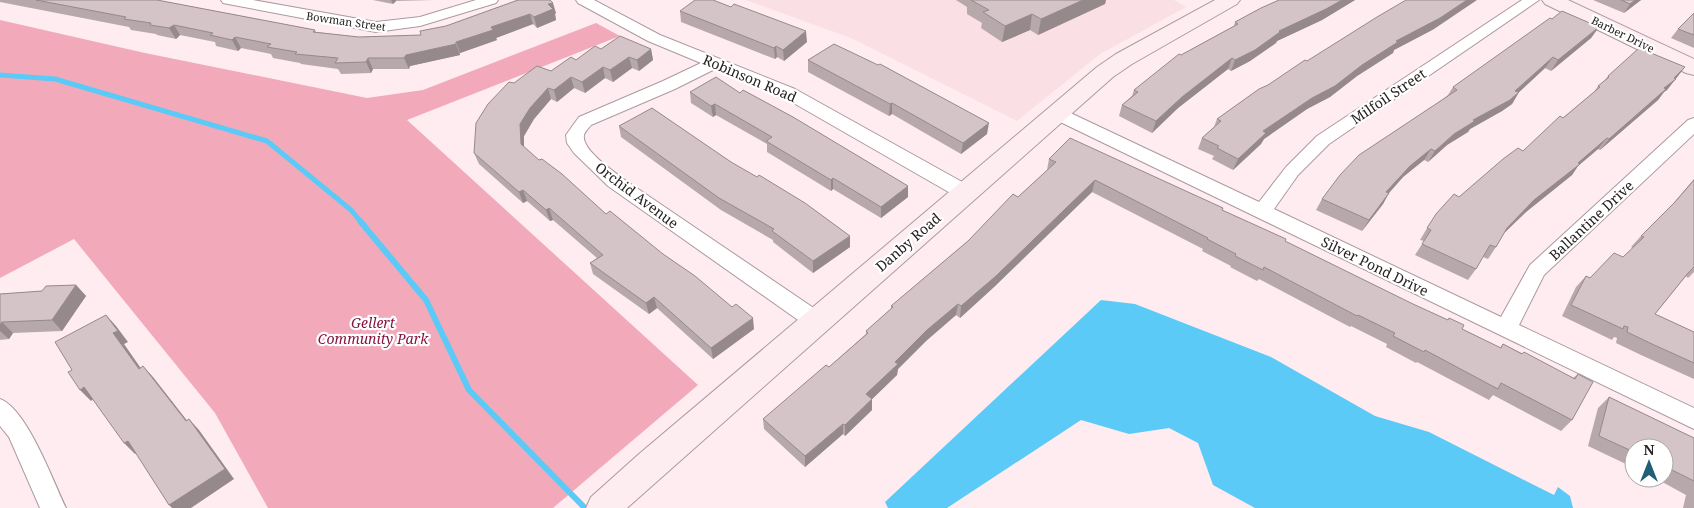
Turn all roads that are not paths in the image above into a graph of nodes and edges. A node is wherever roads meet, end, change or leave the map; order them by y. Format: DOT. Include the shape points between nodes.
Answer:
graph roads {
  1 [pos="228,0"];
  2 [pos="491,0"];
  3 [pos="583,0"];
  4 [pos="1230,0"];
  5 [pos="1532,0"];
  6 [pos="1552,0"];
  7 [pos="715,62"];
  8 [pos="1694,68"];
  9 [pos="1056,113"];
  10 [pos="1694,124"];
  11 [pos="966,193"];
  12 [pos="1262,212"];
  13 [pos="816,321"];
  14 [pos="1506,329"];
  15 [pos="0,409"];
  16 [pos="1694,419"];
  17 [pos="610,502"];
  18 [pos="53,508"];
  1 -- 2 [label="street, Bowman Street" via="357,24 393,27 432,20"];
  3 -- 7 [label="street, Robinson Road" via="654,38"];
  4 -- 9 [label="street, Danby Road" via="1124,58"];
  5 -- 12 [label="street, Milfoil Street" via="1323,140 1292,171"];
  6 -- 8 [label="street, Barber Drive"];
  7 -- 11 [label="street, Robinson Road" via="789,93"];
  7 -- 13 [label="street, Orchid Avenue" via="585,121 575,138 578,146 615,182"];
  9 -- 11 [label="street, Danby Road"];
  9 -- 12 [label="street, Silver Pond Drive"];
  10 -- 14 [label="street, Ballantine Drive" via="1537,270"];
  11 -- 13 [label="street, Danby Road"];
  12 -- 14 [label="street, Silver Pond Drive"];
  13 -- 17 [label="street, Danby Road"];
  14 -- 16 [label="street, Silver Pond Drive"];
  15 -- 18 [label="street" via="18,431"];
}
